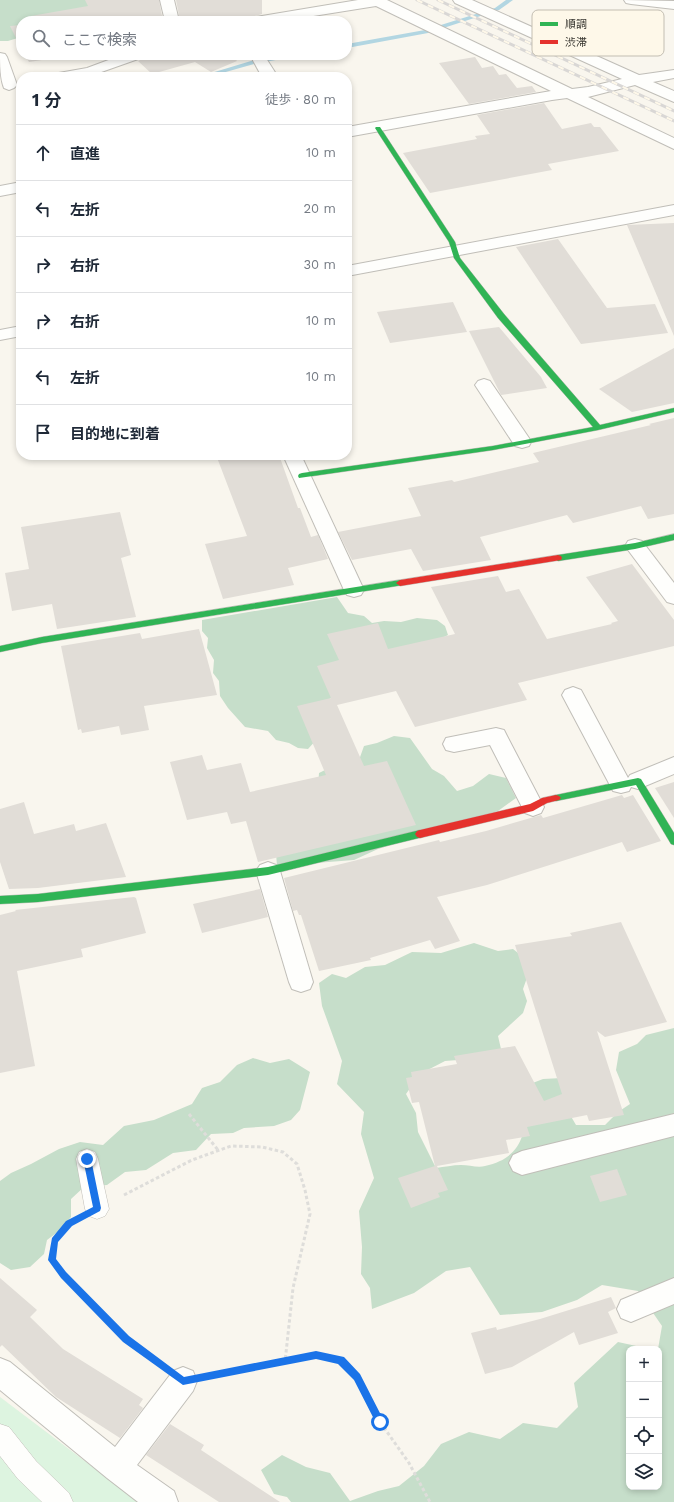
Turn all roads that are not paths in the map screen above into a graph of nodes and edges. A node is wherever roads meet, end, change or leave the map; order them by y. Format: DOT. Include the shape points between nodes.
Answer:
graph roads {
  1 [pos="167,0"];
  2 [pos="460,0"];
  3 [pos="631,0"];
  4 [pos="377,1"];
  5 [pos="674,5"];
  6 [pos="171,16"];
  7 [pos="286,16"];
  8 [pos="532,32"];
  9 [pos="585,56"];
  10 [pos="0,57"];
  11 [pos="122,60"];
  12 [pos="260,60"];
  13 [pos="90,72"];
  14 [pos="267,72"];
  15 [pos="674,74"];
  16 [pos="638,80"];
  17 [pos="10,85"];
  18 [pos="571,93"];
  19 [pos="674,97"];
  20 [pos="378,128"];
  21 [pos="352,131"];
  22 [pos="674,144"];
  23 [pos="16,188"];
  24 [pos="0,191"];
  25 [pos="674,210"];
  26 [pos="455,250"];
  27 [pos="352,269"];
  28 [pos="16,332"];
  29 [pos="0,335"];
  30 [pos="484,385"];
  31 [pos="674,410"];
  32 [pos="598,428"];
  33 [pos="522,442"];
  34 [pos="294,460"];
  35 [pos="302,476"];
  36 [pos="674,537"];
  37 [pos="635,546"];
  38 [pos="354,590"];
  39 [pos="674,597"];
  40 [pos="0,649"];
  41 [pos="574,695"];
  42 [pos="454,744"];
  43 [pos="674,765"];
  44 [pos="629,783"];
  45 [pos="533,807"];
  46 [pos="674,841"];
  47 [pos="268,871"];
  48 [pos="0,900"];
  49 [pos="301,982"];
  50 [pos="674,1125"];
  51 [pos="87,1159"];
  52 [pos="522,1163"];
  53 [pos="97,1208"];
  54 [pos="674,1291"];
  55 [pos="631,1309"];
  56 [pos="0,1372"];
  57 [pos="183,1381"];
  58 [pos="0,1436"];
  59 [pos="117,1468"];
  60 [pos="60,1502"];
  61 [pos="163,1502"];
  1 -- 6 [label="street"];
  2 -- 8 [label="street"];
  3 -- 5 [label="street"];
  4 -- 7 [label="street"];
  4 -- 18 [label="street"];
  9 -- 16 [label="street"];
  10 -- 17 [label="street"];
  11 -- 13 [label="street"];
  12 -- 14 [label="street"];
  15 -- 16 [label="street"];
  16 -- 18 [label="street" via="588,92"];
  16 -- 19 [label="street"];
  18 -- 20 [label="street"];
  18 -- 22 [label="street"];
  20 -- 21 [label="street"];
  20 -- 26 [label="street"];
  23 -- 24 [label="street"];
  25 -- 26 [label="street"];
  26 -- 27 [label="street"];
  26 -- 32 [label="street" via="457,258 501,316"];
  28 -- 29 [label="street"];
  30 -- 33 [label="street"];
  31 -- 32 [label="street"];
  32 -- 33 [label="street"];
  33 -- 35 [label="street"];
  34 -- 35 [label="street"];
  35 -- 38 [label="street"];
  36 -- 37 [label="street"];
  37 -- 38 [label="street"];
  37 -- 39 [label="street"];
  38 -- 40 [label="street"];
  41 -- 44 [label="street"];
  42 -- 45 [label="street" via="496,736"];
  43 -- 44 [label="street"];
  44 -- 45 [label="street" via="545,800"];
  44 -- 46 [label="street"];
  45 -- 47 [label="street"];
  47 -- 48 [label="street" via="38,898"];
  47 -- 49 [label="street"];
  50 -- 52 [label="street"];
  51 -- 53 [label="lane"];
  54 -- 55 [label="street"];
  56 -- 59 [label="street"];
  57 -- 59 [label="street"];
  58 -- 60 [label="lane" via="27,1470"];
  59 -- 61 [label="street"];
}
